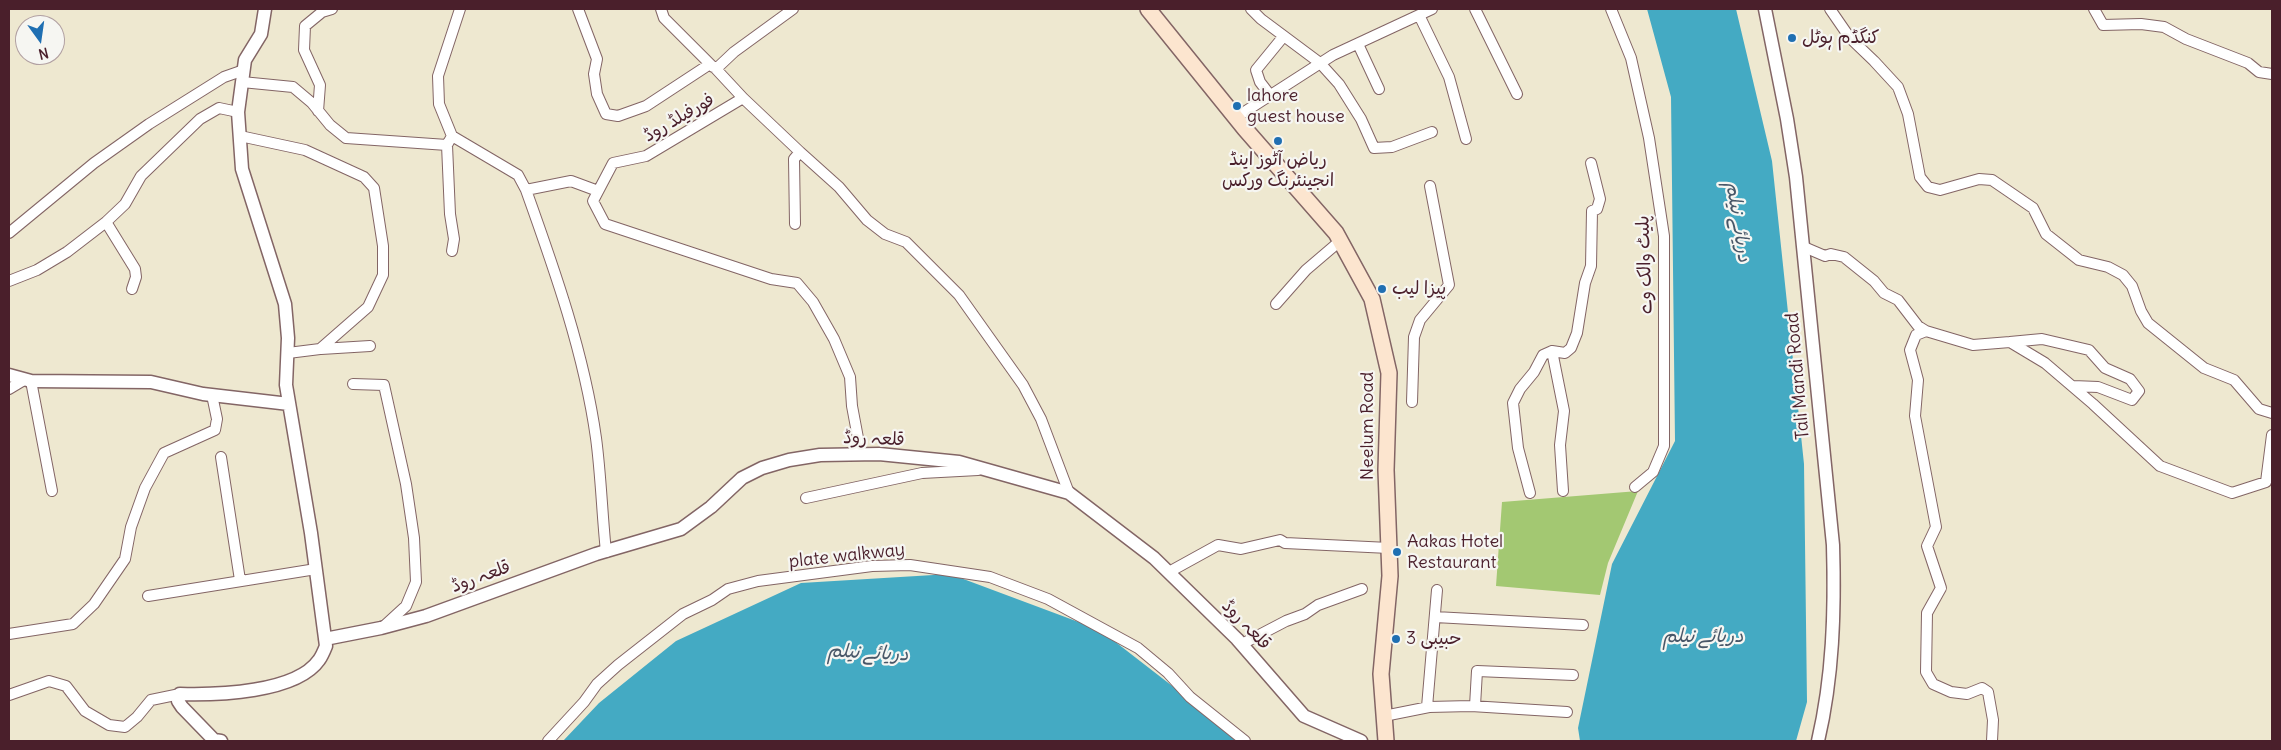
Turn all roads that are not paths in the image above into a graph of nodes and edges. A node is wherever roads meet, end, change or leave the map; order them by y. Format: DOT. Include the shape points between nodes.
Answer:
graph roads {
  1 [pos="266,9"];
  2 [pos="332,9"];
  3 [pos="460,9"];
  4 [pos="578,9"];
  5 [pos="661,9"];
  6 [pos="793,9"];
  7 [pos="1148,9"];
  8 [pos="1251,9"];
  9 [pos="1432,9"];
  10 [pos="1475,9"];
  11 [pos="1612,9"];
  12 [pos="1765,9"];
  13 [pos="1830,9"];
  14 [pos="2094,9"];
  15 [pos="1419,15"];
  16 [pos="1283,36"];
  17 [pos="1358,44"];
  18 [pos="1320,63"];
  19 [pos="713,66"];
  20 [pos="2272,74"];
  21 [pos="243,76"];
  22 [pos="1380,89"];
  23 [pos="1517,94"];
  24 [pos="1270,95"];
  25 [pos="743,98"];
  26 [pos="318,111"];
  27 [pos="238,112"];
  28 [pos="1235,118"];
  29 [pos="1432,132"];
  30 [pos="240,136"];
  31 [pos="1466,139"];
  32 [pos="449,140"];
  33 [pos="800,152"];
  34 [pos="1592,163"];
  35 [pos="1430,186"];
  36 [pos="526,190"];
  37 [pos="598,191"];
  38 [pos="106,222"];
  39 [pos="795,224"];
  40 [pos="9,233"];
  41 [pos="1340,241"];
  42 [pos="1804,247"];
  43 [pos="452,251"];
  44 [pos="9,281"];
  45 [pos="132,289"];
  46 [pos="1276,304"];
  47 [pos="1926,331"];
  48 [pos="2010,342"];
  49 [pos="370,346"];
  50 [pos="320,349"];
  51 [pos="288,352"];
  52 [pos="1552,352"];
  53 [pos="9,375"];
  54 [pos="28,380"];
  55 [pos="354,384"];
  56 [pos="2072,386"];
  57 [pos="9,389"];
  58 [pos="212,395"];
  59 [pos="1412,402"];
  60 [pos="289,404"];
  61 [pos="2272,413"];
  62 [pos="2272,435"];
  63 [pos="861,454"];
  64 [pos="221,457"];
  65 [pos="984,469"];
  66 [pos="1635,487"];
  67 [pos="52,491"];
  68 [pos="1563,491"];
  69 [pos="1069,493"];
  70 [pos="1530,493"];
  71 [pos="806,498"];
  72 [pos="1389,548"];
  73 [pos="606,552"];
  74 [pos="316,569"];
  75 [pos="1169,572"];
  76 [pos="240,580"];
  77 [pos="1362,589"];
  78 [pos="1437,590"];
  79 [pos="148,596"];
  80 [pos="1435,616"];
  81 [pos="1583,625"];
  82 [pos="382,628"];
  83 [pos="9,634"];
  84 [pos="325,639"];
  85 [pos="1242,644"];
  86 [pos="1573,675"];
  87 [pos="180,694"];
  88 [pos="9,695"];
  89 [pos="1475,706"];
  90 [pos="1427,707"];
  91 [pos="1567,712"];
  92 [pos="1384,716"];
  93 [pos="220,741"];
  94 [pos="548,741"];
  95 [pos="1245,741"];
  96 [pos="1361,741"];
  97 [pos="1386,741"];
  98 [pos="1818,741"];
  99 [pos="1992,741"];
  1 -- 21 [label="street" via="261,34 245,60"];
  2 -- 26 [label="street" via="322,12 305,26 304,50 320,85"];
  3 -- 32 [label="street" via="438,76 439,104"];
  4 -- 19 [label="street" via="597,59 596,88 606,114 618,116 646,106"];
  5 -- 19 [label="street" via="664,18"];
  6 -- 19 [label="street, فورفیلڈ روڈ"];
  7 -- 28 [label="main road, Neelum Road"];
  8 -- 16 [label="street"];
  9 -- 15 [label="street"];
  10 -- 23 [label="street"];
  11 -- 66 [label="street, پلیٹ والک وے" via="1631,58 1649,138 1664,236 1664,446 1653,472"];
  12 -- 42 [label="street, Tali Mandi Road" via="1787,119"];
  13 -- 61 [label="street" via="1850,38 1898,87 1908,114 1920,176 1928,187 1940,190 1978,179 1992,180 2033,208 2046,234 2079,260 2108,267 2123,275 2132,286 2140,311 2148,323 2204,368 2234,380 2259,409"];
  14 -- 20 [label="street" via="2103,25 2140,24 2164,28 2248,63 2259,72"];
  15 -- 17 [label="street"];
  15 -- 31 [label="street" via="1449,77"];
  16 -- 18 [label="street"];
  16 -- 24 [label="street" via="1256,70"];
  17 -- 18 [label="street"];
  17 -- 22 [label="street"];
  18 -- 24 [label="street"];
  18 -- 29 [label="street" via="1339,84 1361,119 1374,148 1392,146"];
  19 -- 25 [label="street, فورفیلڈ روڈ"];
  21 -- 26 [label="street" via="292,87"];
  21 -- 27 [label="street"];
  21 -- 40 [label="street" via="224,77 141,130 94,162"];
  24 -- 28 [label="street"];
  25 -- 33 [label="street"];
  25 -- 37 [label="street, فورفیلڈ روڈ" via="646,156 613,163"];
  26 -- 32 [label="street" via="346,138"];
  27 -- 30 [label="street"];
  27 -- 38 [label="street" via="219,108 200,119 141,176 125,204"];
  28 -- 41 [label="main road, Neelum Road"];
  30 -- 50 [label="street" via="305,150 364,177 374,188 383,246 383,274 368,307"];
  30 -- 51 [label="street" via="242,168 285,304"];
  32 -- 36 [label="street" via="518,174"];
  32 -- 43 [label="street"];
  33 -- 39 [label="street" via="794,158"];
  33 -- 69 [label="street" via="839,187 867,220 885,234 906,242 959,295 1023,385 1041,419"];
  34 -- 52 [label="street" via="1600,199 1597,209 1592,211 1590,266 1577,333 1571,348 1565,353"];
  35 -- 59 [label="street" via="1449,285 1420,320 1414,337"];
  36 -- 37 [label="street" via="571,181"];
  36 -- 73 [label="street" via="560,284 574,336 596,438"];
  37 -- 63 [label="street" via="593,201 605,224 772,279 797,283 813,302 834,339 850,377"];
  38 -- 44 [label="street" via="52,261"];
  38 -- 45 [label="street" via="136,269"];
  41 -- 46 [label="street" via="1306,270"];
  41 -- 72 [label="main road, Neelum Road" via="1372,299 1389,373 1386,470"];
  42 -- 47 [label="street" via="1820,255 1844,257 1884,293 1898,300 1918,326"];
  42 -- 98 [label="street, Tali Mandi Road" via="1833,545 1835,603 1824,715"];
  47 -- 48 [label="street" via="1973,345"];
  47 -- 99 [label="street" via="1916,335 1910,350 1918,380 1915,416 1936,527 1927,546 1941,588 1927,613 1926,672 1933,684 1951,692 1967,694 1982,688 1988,692 1993,720"];
  48 -- 56 [label="street" via="2045,363"];
  48 -- 56 [label="street" via="2042,339 2089,350 2105,368 2130,380 2140,391 2132,400 2098,387"];
  49 -- 50 [label="street"];
  50 -- 51 [label="street"];
  51 -- 60 [label="street" via="286,385"];
  52 -- 68 [label="street" via="1564,410 1560,445"];
  52 -- 70 [label="street" via="1543,355 1513,403 1518,448"];
  53 -- 54 [label="street"];
  54 -- 57 [label="street"];
  54 -- 58 [label="street" via="151,382"];
  54 -- 67 [label="street"];
  55 -- 82 [label="street" via="384,385 406,484 414,538 416,582 406,606"];
  56 -- 62 [label="street" via="2160,466 2232,493 2266,482"];
  58 -- 60 [label="street"];
  58 -- 83 [label="street" via="217,419 215,430 164,453 142,496 131,527 125,559 94,604 73,624"];
  60 -- 74 [label="street"];
  63 -- 65 [label="street, قلعہ روڈ" via="959,462"];
  63 -- 73 [label="street, قلعہ روڈ" via="820,455 762,468 742,478 681,529"];
  64 -- 76 [label="street"];
  65 -- 69 [label="street, قلعہ روڈ"];
  65 -- 71 [label="street" via="922,473"];
  69 -- 75 [label="street, قلعہ روڈ"];
  72 -- 75 [label="street" via="1285,543 1280,540 1241,549 1218,545"];
  72 -- 92 [label="main road, Neelum Road" via="1390,576 1381,674"];
  73 -- 82 [label="street, قلعہ روڈ" via="426,616"];
  74 -- 76 [label="street"];
  74 -- 84 [label="street"];
  75 -- 85 [label="street, قلعہ روڈ"];
  76 -- 79 [label="street"];
  77 -- 85 [label="street" via="1318,605"];
  78 -- 80 [label="street"];
  80 -- 81 [label="street"];
  80 -- 90 [label="street"];
  82 -- 84 [label="street, قلعہ روڈ"];
  84 -- 87 [label="street" via="326,646 319,661 298,677 253,691"];
  85 -- 96 [label="street, قلعہ روڈ" via="1304,716"];
  86 -- 89 [label="street" via="1477,671"];
  87 -- 88 [label="street" via="151,700 125,727 108,725 85,711 66,686 49,682"];
  87 -- 93 [label="street" via="178,701 182,708 214,740"];
  89 -- 90 [label="street"];
  89 -- 91 [label="street"];
  90 -- 92 [label="street"];
  92 -- 97 [label="main road, Neelum Road"];
  94 -- 95 [label="street, plate walkway" via="597,684 618,665 683,614 728,589 758,581 872,566 910,565 990,577 1048,599 1138,648 1190,697"];
}
